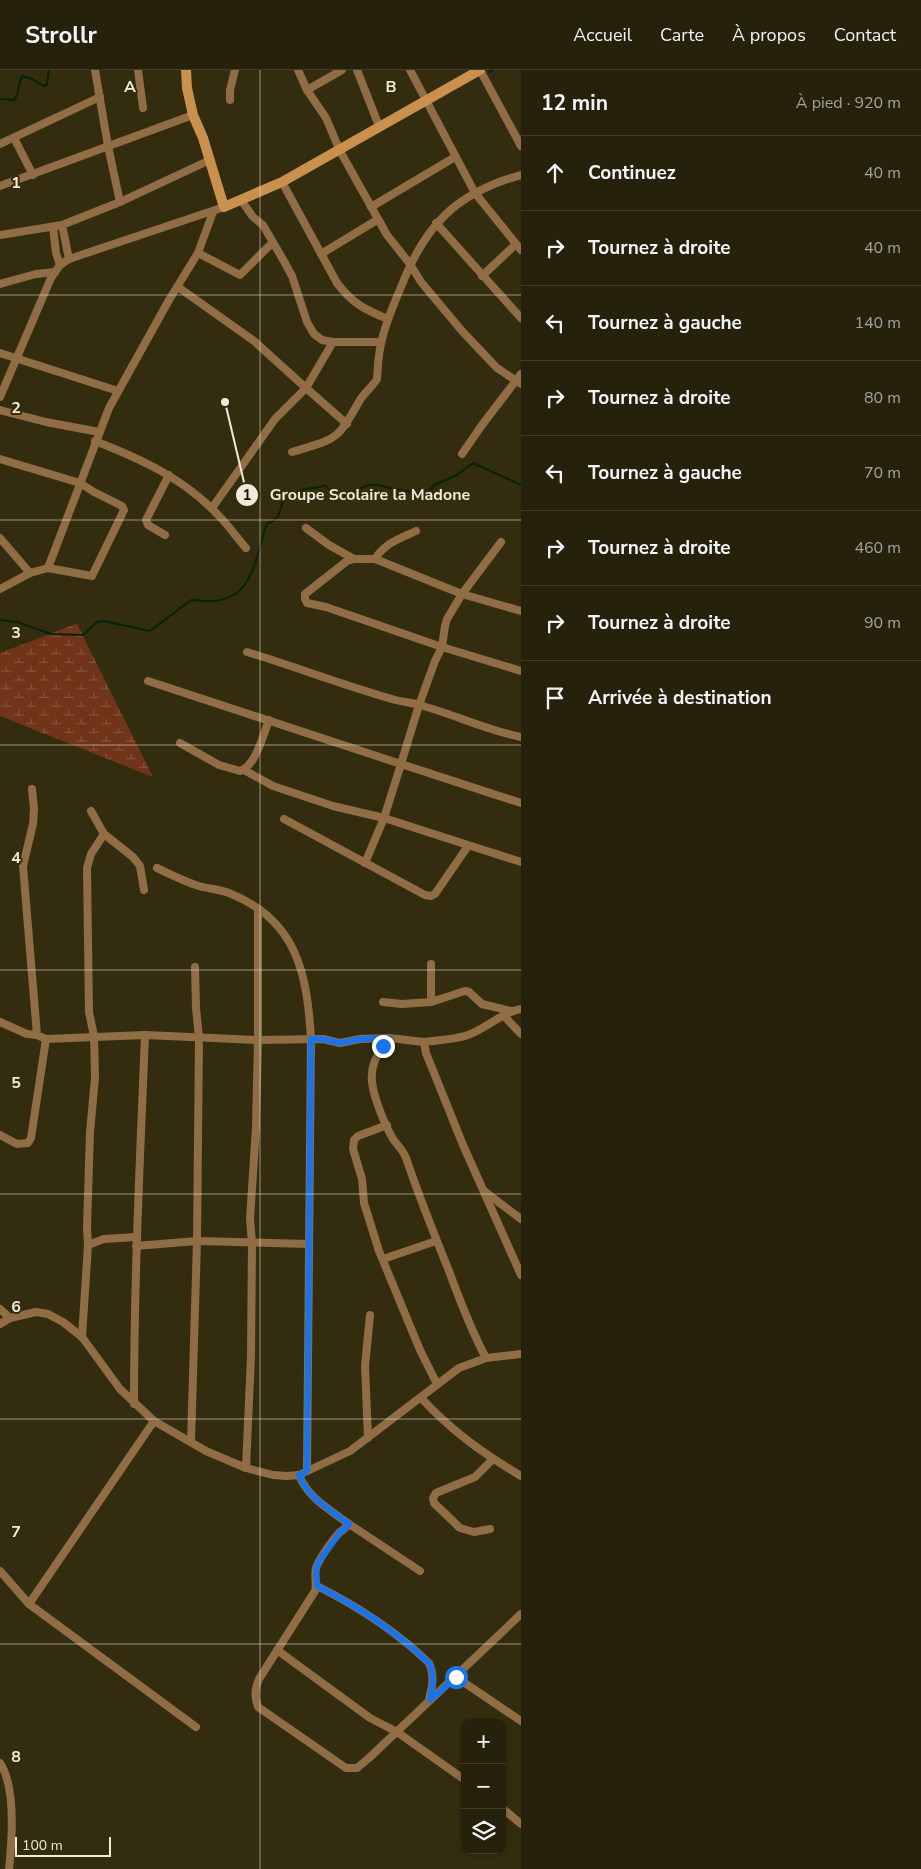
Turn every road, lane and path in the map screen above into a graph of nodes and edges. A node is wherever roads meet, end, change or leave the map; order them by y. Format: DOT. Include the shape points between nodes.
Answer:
graph roads {
  1 [pos="95,70"];
  2 [pos="138,70"];
  3 [pos="186,70"];
  4 [pos="235,70"];
  5 [pos="298,70"];
  6 [pos="342,70"];
  7 [pos="357,70"];
  8 [pos="410,70"];
  9 [pos="480,70"];
  10 [pos="307,90"];
  11 [pos="100,97"];
  12 [pos="230,100"];
  13 [pos="426,100"];
  14 [pos="143,108"];
  15 [pos="194,115"];
  16 [pos="380,126"];
  17 [pos="14,138"];
  18 [pos="0,144"];
  19 [pos="108,146"];
  20 [pos="521,146"];
  21 [pos="340,150"];
  22 [pos="455,157"];
  23 [pos="210,160"];
  24 [pos="33,175"];
  25 [pos="521,176"];
  26 [pos="282,182"];
  27 [pos="0,186"];
  28 [pos="475,193"];
  29 [pos="241,200"];
  30 [pos="120,202"];
  31 [pos="224,207"];
  32 [pos="371,207"];
  33 [pos="213,212"];
  34 [pos="377,220"];
  35 [pos="436,223"];
  36 [pos="62,225"];
  37 [pos="53,227"];
  38 [pos="0,235"];
  39 [pos="272,243"];
  40 [pos="518,247"];
  41 [pos="198,253"];
  42 [pos="321,254"];
  43 [pos="69,259"];
  44 [pos="410,264"];
  45 [pos="58,268"];
  46 [pos="482,276"];
  47 [pos="0,284"];
  48 [pos="178,287"];
  49 [pos="521,318"];
  50 [pos="388,319"];
  51 [pos="334,342"];
  52 [pos="381,342"];
  53 [pos="0,352"];
  54 [pos="16,358"];
  55 [pos="520,380"];
  56 [pos="306,388"];
  57 [pos="118,391"];
  58 [pos="0,397"];
  59 [pos="0,410"];
  60 [pos="347,424"];
  61 [pos="99,432"];
  62 [pos="95,441"];
  63 [pos="292,452"];
  64 [pos="462,454"];
  65 [pos="0,460"];
  66 [pos="168,475"];
  67 [pos="80,483"];
  68 [pos="212,508"];
  69 [pos="306,528"];
  70 [pos="416,531"];
  71 [pos="165,535"];
  72 [pos="0,538"];
  73 [pos="501,542"];
  74 [pos="246,548"];
  75 [pos="354,559"];
  76 [pos="375,559"];
  77 [pos="48,568"];
  78 [pos="30,573"];
  79 [pos="0,589"];
  80 [pos="462,594"];
  81 [pos="521,611"];
  82 [pos="442,647"];
  83 [pos="247,652"];
  84 [pos="521,671"];
  85 [pos="148,682"];
  86 [pos="419,705"];
  87 [pos="269,720"];
  88 [pos="521,737"];
  89 [pos="180,743"];
  90 [pos="401,764"];
  91 [pos="244,770"];
  92 [pos="32,789"];
  93 [pos="521,803"];
  94 [pos="91,811"];
  95 [pos="384,818"];
  96 [pos="284,819"];
  97 [pos="104,834"];
  98 [pos="468,846"];
  99 [pos="521,862"];
  100 [pos="365,863"];
  101 [pos="157,868"];
  102 [pos="144,890"];
  103 [pos="258,909"];
  104 [pos="431,964"];
  105 [pos="195,966"];
  106 [pos="383,1002"];
  107 [pos="431,1002"];
  108 [pos="521,1009"];
  109 [pos="508,1013"];
  110 [pos="0,1022"];
  111 [pos="521,1034"];
  112 [pos="37,1035"];
  113 [pos="145,1035"];
  114 [pos="94,1036"];
  115 [pos="199,1037"];
  116 [pos="389,1038"];
  117 [pos="46,1039"];
  118 [pos="311,1039"];
  119 [pos="258,1040"];
  120 [pos="424,1042"];
  121 [pos="387,1125"];
  122 [pos="0,1135"];
  123 [pos="483,1190"];
  124 [pos="521,1219"];
  125 [pos="136,1237"];
  126 [pos="197,1241"];
  127 [pos="436,1241"];
  128 [pos="252,1243"];
  129 [pos="309,1244"];
  130 [pos="88,1245"];
  131 [pos="136,1246"];
  132 [pos="383,1259"];
  133 [pos="521,1275"];
  134 [pos="0,1309"];
  135 [pos="370,1315"];
  136 [pos="10,1318"];
  137 [pos="0,1324"];
  138 [pos="82,1337"];
  139 [pos="521,1354"];
  140 [pos="486,1358"];
  141 [pos="438,1384"];
  142 [pos="421,1398"];
  143 [pos="134,1404"];
  144 [pos="154,1421"];
  145 [pos="368,1438"];
  146 [pos="191,1442"];
  147 [pos="492,1459"];
  148 [pos="246,1468"];
  149 [pos="307,1471"];
  150 [pos="299,1475"];
  151 [pos="521,1476"];
  152 [pos="349,1524"];
  153 [pos="490,1530"];
  154 [pos="0,1571"];
  155 [pos="420,1572"];
  156 [pos="317,1586"];
  157 [pos="29,1604"];
  158 [pos="521,1614"];
  159 [pos="276,1650"];
  160 [pos="456,1677"];
  161 [pos="430,1700"];
  162 [pos="521,1721"];
  163 [pos="196,1727"];
  164 [pos="397,1732"];
  165 [pos="0,1763"];
  166 [pos="461,1777"];
  167 [pos="503,1809"];
  168 [pos="521,1824"];
  169 [pos="9,1869"];
  1 -- 11 [label="street"];
  2 -- 14 [label="street"];
  3 -- 15 [label="street"];
  4 -- 12 [label="street"];
  5 -- 10 [label="street"];
  6 -- 10 [label="street"];
  7 -- 16 [label="street"];
  8 -- 13 [label="street"];
  9 -- 13 [label="street"];
  9 -- 20 [label="street"];
  10 -- 21 [label="street" via="322,111"];
  11 -- 17 [label="street"];
  11 -- 19 [label="street"];
  13 -- 16 [label="street"];
  13 -- 22 [label="street"];
  15 -- 19 [label="street"];
  15 -- 23 [label="street"];
  16 -- 21 [label="street"];
  17 -- 18 [label="street"];
  17 -- 24 [label="street"];
  19 -- 24 [label="street"];
  19 -- 30 [label="street"];
  21 -- 26 [label="street"];
  21 -- 32 [label="street"];
  22 -- 28 [label="street"];
  22 -- 32 [label="street"];
  23 -- 30 [label="street"];
  23 -- 31 [label="street"];
  24 -- 27 [label="street"];
  25 -- 28 [label="street"];
  26 -- 29 [label="street"];
  26 -- 42 [label="street"];
  28 -- 35 [label="street"];
  28 -- 40 [label="street"];
  29 -- 31 [label="street"];
  29 -- 39 [label="street" via="263,224"];
  30 -- 36 [label="street"];
  31 -- 33 [label="street"];
  32 -- 34 [label="street"];
  33 -- 41 [label="street"];
  33 -- 43 [label="street"];
  34 -- 42 [label="street"];
  34 -- 44 [label="street"];
  35 -- 44 [label="street"];
  35 -- 46 [label="street"];
  36 -- 37 [label="street"];
  36 -- 43 [label="street"];
  37 -- 38 [label="street"];
  37 -- 45 [label="street"];
  39 -- 41 [label="street" via="240,275"];
  39 -- 51 [label="street" via="292,276 314,334 322,340"];
  40 -- 46 [label="street"];
  41 -- 48 [label="street"];
  42 -- 50 [label="street" via="346,295 357,305"];
  43 -- 45 [label="street"];
  44 -- 50 [label="street"];
  44 -- 55 [label="street" via="462,331 497,368"];
  45 -- 47 [label="street"];
  45 -- 54 [label="street"];
  46 -- 49 [label="street"];
  48 -- 56 [label="street" via="254,341"];
  48 -- 57 [label="street"];
  50 -- 52 [label="street"];
  51 -- 52 [label="street"];
  51 -- 56 [label="street"];
  52 -- 60 [label="street" via="377,378"];
  53 -- 54 [label="street"];
  54 -- 57 [label="street"];
  54 -- 58 [label="street"];
  55 -- 64 [label="street"];
  56 -- 60 [label="street"];
  56 -- 68 [label="street" via="275,419"];
  57 -- 61 [label="street"];
  59 -- 61 [label="street"];
  60 -- 63 [label="street" via="326,442"];
  61 -- 62 [label="street"];
  62 -- 66 [label="street"];
  62 -- 67 [label="street"];
  65 -- 67 [label="street"];
  66 -- 68 [label="street"];
  66 -- 71 [label="street" via="146,520 148,525"];
  67 -- 77 [label="street"];
  67 -- 77 [label="street" via="124,510 92,576"];
  68 -- 74 [label="street"];
  69 -- 75 [label="street"];
  70 -- 76 [label="street" via="389,543"];
  72 -- 78 [label="street"];
  73 -- 80 [label="street"];
  75 -- 76 [label="street"];
  75 -- 82 [label="street" via="305,594 307,603"];
  76 -- 80 [label="street"];
  77 -- 78 [label="street"];
  78 -- 79 [label="street"];
  80 -- 81 [label="street"];
  80 -- 82 [label="street" via="445,626"];
  82 -- 84 [label="street"];
  82 -- 86 [label="street"];
  83 -- 86 [label="street" via="394,700"];
  85 -- 87 [label="street"];
  86 -- 88 [label="street"];
  86 -- 90 [label="street"];
  87 -- 90 [label="street"];
  87 -- 91 [label="street" via="253,760"];
  89 -- 91 [label="street" via="219,765"];
  90 -- 93 [label="street"];
  90 -- 95 [label="street"];
  91 -- 95 [label="street" via="273,786 333,806"];
  92 -- 112 [label="street" via="33,824 23,866"];
  94 -- 97 [label="street"];
  95 -- 98 [label="street"];
  95 -- 100 [label="street"];
  96 -- 100 [label="street"];
  97 -- 102 [label="street" via="140,866"];
  97 -- 114 [label="street" via="91,854 87,868 89,1012"];
  98 -- 99 [label="street"];
  98 -- 100 [label="street" via="431,896"];
  101 -- 103 [label="street" via="198,886 227,892"];
  103 -- 118 [label="street" via="275,922 295,952 306,994"];
  103 -- 119 [label="street"];
  104 -- 107 [label="street"];
  105 -- 115 [label="street"];
  106 -- 107 [label="street"];
  107 -- 109 [label="street" via="465,991 482,1004"];
  108 -- 109 [label="street"];
  109 -- 111 [label="street"];
  109 -- 120 [label="street" via="469,1035"];
  110 -- 112 [label="street"];
  112 -- 117 [label="street"];
  113 -- 114 [label="street"];
  113 -- 115 [label="street"];
  113 -- 125 [label="street"];
  114 -- 117 [label="street"];
  114 -- 130 [label="street"];
  115 -- 119 [label="street"];
  115 -- 126 [label="street"];
  116 -- 118 [label="street" via="340,1043"];
  116 -- 120 [label="street"];
  116 -- 121 [label="street" via="377,1055 372,1080"];
  117 -- 122 [label="street" via="31,1138 28,1143 17,1144"];
  118 -- 119 [label="street"];
  118 -- 129 [label="street"];
  119 -- 128 [label="street" via="250,1219"];
  120 -- 123 [label="street"];
  121 -- 127 [label="street" via="406,1158"];
  121 -- 132 [label="street" via="358,1136 353,1144 367,1215"];
  123 -- 124 [label="street"];
  123 -- 133 [label="street"];
  125 -- 130 [label="street" via="104,1239"];
  125 -- 131 [label="street"];
  126 -- 128 [label="street"];
  126 -- 131 [label="street"];
  126 -- 146 [label="street"];
  127 -- 132 [label="street"];
  127 -- 140 [label="street"];
  128 -- 129 [label="street"];
  128 -- 148 [label="street"];
  129 -- 149 [label="street"];
  130 -- 138 [label="street"];
  131 -- 143 [label="street"];
  132 -- 141 [label="street"];
  134 -- 136 [label="street"];
  135 -- 145 [label="street" via="366,1366"];
  136 -- 137 [label="street"];
  136 -- 138 [label="street" via="36,1312 48,1314"];
  138 -- 143 [label="street"];
  139 -- 140 [label="street"];
  140 -- 141 [label="street" via="459,1368"];
  141 -- 142 [label="street"];
  142 -- 145 [label="street"];
  142 -- 147 [label="street" via="447,1425"];
  143 -- 144 [label="street"];
  144 -- 146 [label="street"];
  144 -- 157 [label="street"];
  145 -- 149 [label="street" via="350,1451"];
  146 -- 148 [label="street"];
  147 -- 151 [label="street"];
  147 -- 153 [label="street" via="475,1477 436,1493 433,1498 434,1503 460,1528 474,1532"];
  148 -- 150 [label="street" via="273,1475"];
  149 -- 150 [label="street"];
  150 -- 152 [label="street" via="310,1495"];
  152 -- 155 [label="street"];
  152 -- 156 [label="street" via="320,1560 316,1568"];
  154 -- 157 [label="street"];
  156 -- 159 [label="street"];
  156 -- 161 [label="street" via="381,1624 430,1664 433,1672"];
  157 -- 163 [label="street"];
  158 -- 160 [label="street"];
  159 -- 164 [label="street" via="370,1718"];
  159 -- 164 [label="street" via="255,1690 258,1707 346,1768 358,1768"];
  160 -- 161 [label="street"];
  160 -- 162 [label="street"];
  161 -- 164 [label="street"];
  164 -- 166 [label="street"];
  165 -- 169 [label="street" via="7,1775 11,1815"];
  167 -- 168 [label="street"];
}
